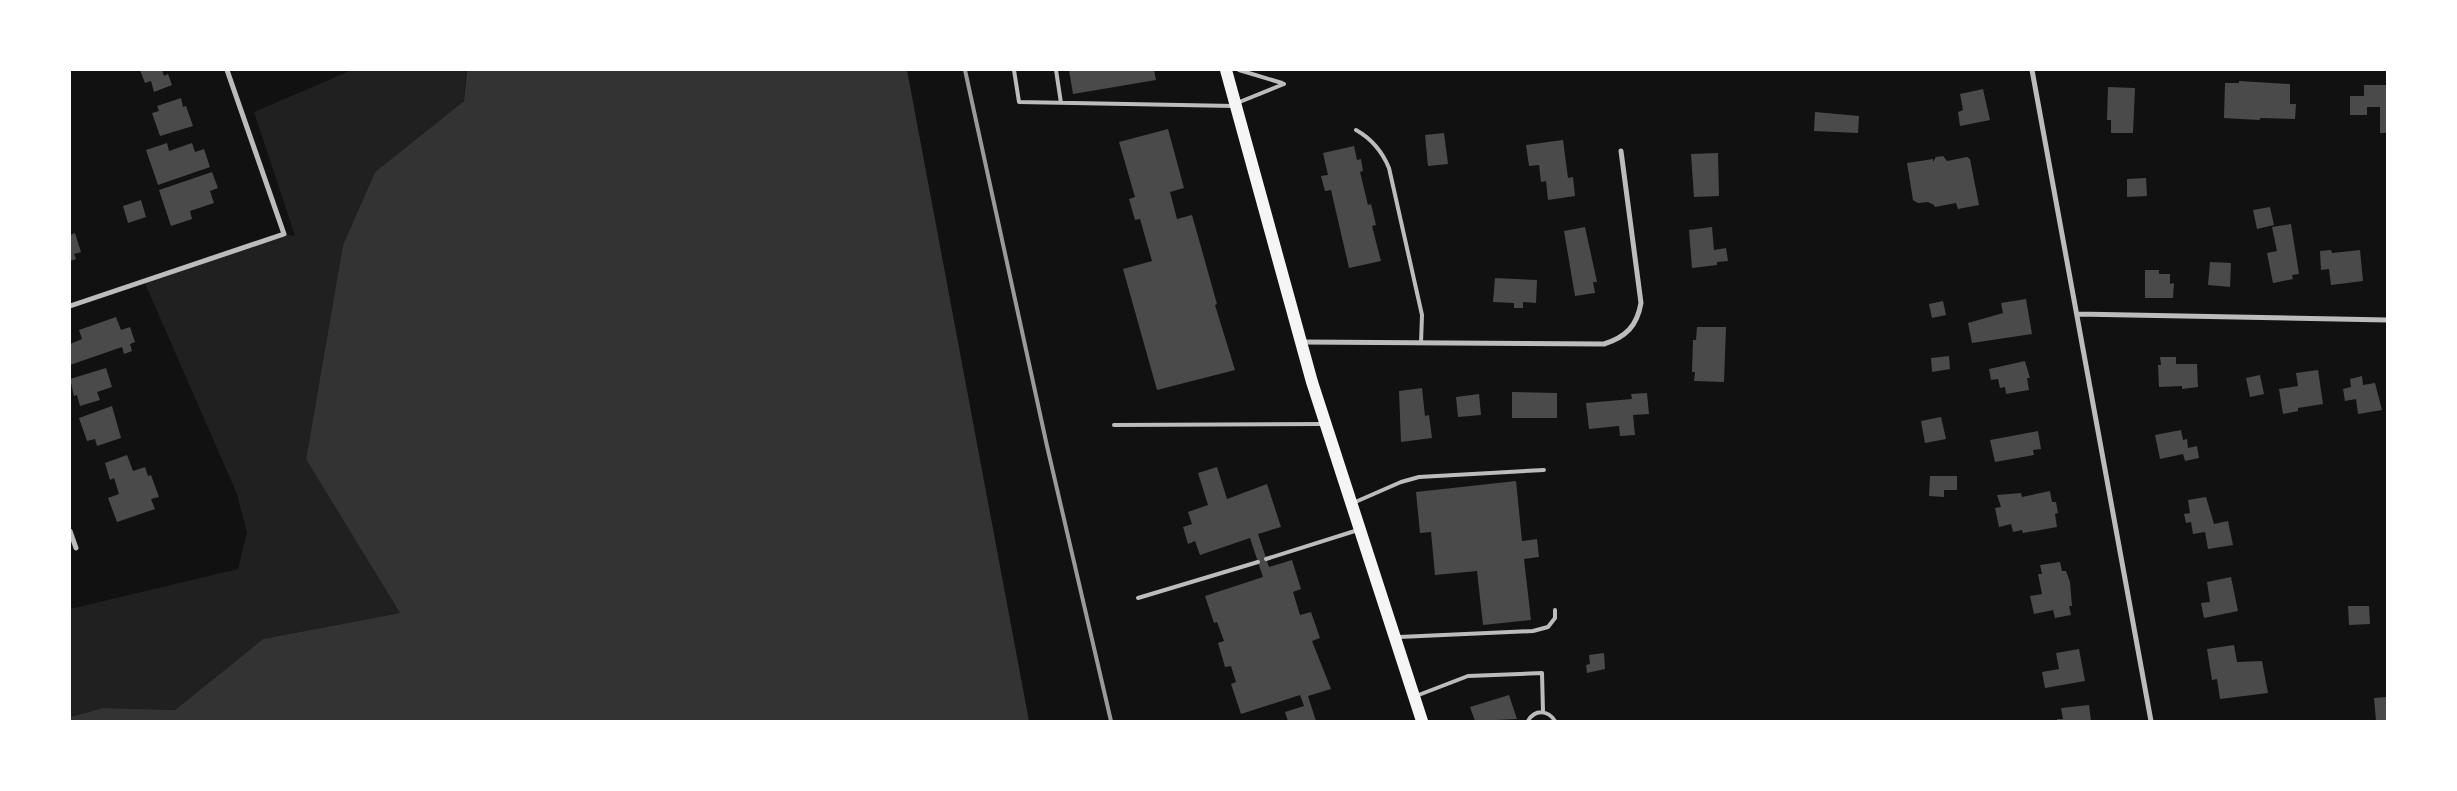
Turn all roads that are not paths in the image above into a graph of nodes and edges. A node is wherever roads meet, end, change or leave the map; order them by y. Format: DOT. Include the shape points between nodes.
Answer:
graph roads {
  1 [pos="227,70"];
  2 [pos="1014,70"];
  3 [pos="1056,70"];
  4 [pos="1226,70"];
  5 [pos="1240,70"];
  6 [pos="2032,70"];
  7 [pos="1061,103"];
  8 [pos="1236,105"];
  9 [pos="1356,130"];
  10 [pos="1620,151"];
  11 [pos="70,306"];
  12 [pos="2077,314"];
  13 [pos="2387,320"];
  14 [pos="1301,342"];
  15 [pos="1421,343"];
  16 [pos="1326,424"];
  17 [pos="1114,425"];
  18 [pos="1544,470"];
  19 [pos="1351,504"];
  20 [pos="1360,529"];
  21 [pos="70,531"];
  22 [pos="76,548"];
  23 [pos="1266,559"];
  24 [pos="1258,562"];
  25 [pos="1138,598"];
  26 [pos="1555,610"];
  27 [pos="1395,638"];
  28 [pos="1414,696"];
  29 [pos="1543,712"];
  30 [pos="1422,721"];
  31 [pos="1528,721"];
  32 [pos="1555,721"];
  33 [pos="2152,721"];
  1 -- 11 [label="street" via="284,234"];
  2 -- 7 [label="lane" via="1019,102"];
  3 -- 7 [label="lane"];
  4 -- 8 [label="main road"];
  5 -- 8 [label="lane" via="1284,84"];
  6 -- 12 [label="street"];
  7 -- 8 [label="lane"];
  8 -- 14 [label="main road"];
  9 -- 15 [label="lane" via="1371,139 1388,168 1422,315"];
  10 -- 15 [label="street" via="1641,303 1639,316 1631,330 1604,344"];
  12 -- 13 [label="street"];
  12 -- 33 [label="street"];
  14 -- 15 [label="street"];
  14 -- 16 [label="main road"];
  16 -- 17 [label="lane"];
  16 -- 19 [label="main road"];
  18 -- 19 [label="lane" via="1418,477"];
  19 -- 20 [label="main road"];
  20 -- 23 [label="lane"];
  20 -- 27 [label="main road"];
  21 -- 22 [label="street"];
  24 -- 25 [label="lane"];
  26 -- 27 [label="lane" via="1551,624 1533,631"];
  27 -- 28 [label="main road"];
  28 -- 29 [label="lane" via="1468,676 1542,673"];
  28 -- 30 [label="main road"];
  29 -- 31 [label="lane" via="1534,714"];
  29 -- 32 [label="lane"];
}
